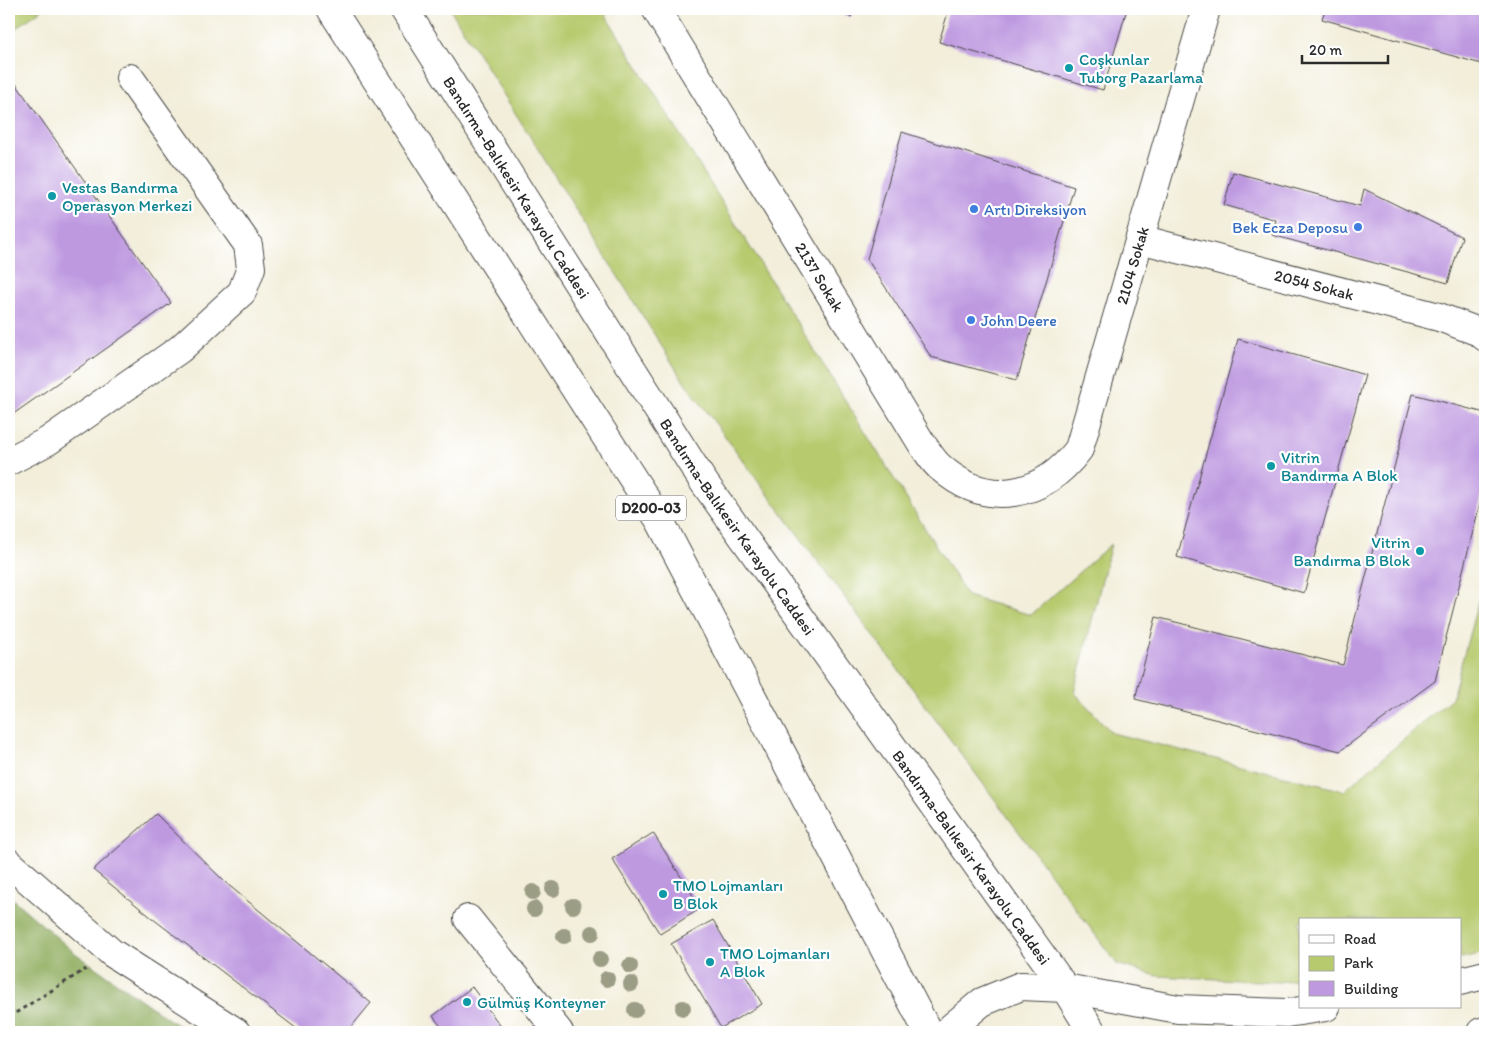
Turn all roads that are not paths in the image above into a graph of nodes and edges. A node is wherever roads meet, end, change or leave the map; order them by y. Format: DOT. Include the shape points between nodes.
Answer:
graph roads {
  1 [pos="331,9"];
  2 [pos="404,9"];
  3 [pos="656,9"];
  4 [pos="1206,9"];
  5 [pos="130,78"];
  6 [pos="1140,239"];
  7 [pos="1485,337"];
  8 [pos="9,461"];
  9 [pos="1020,492"];
  10 [pos="9,863"];
  11 [pos="468,919"];
  12 [pos="1485,975"];
  13 [pos="1462,981"];
  14 [pos="1065,988"];
  15 [pos="1320,1008"];
  16 [pos="1485,1031"];
  17 [pos="236,1032"];
  18 [pos="559,1032"];
  19 [pos="928,1032"];
  20 [pos="946,1032"];
  21 [pos="1092,1032"];
  22 [pos="1481,1032"];
  1 -- 19 [label="main road, D200-03" via="660,521"];
  2 -- 14 [label="main road, Bandırma-Balıkesir Karayolu Caddesi / D200-03" via="704,481"];
  3 -- 9 [label="main road, 2137 Sokak" via="939,467 962,484 989,493"];
  4 -- 6 [label="main road, 2104 Sokak"];
  5 -- 8 [label="main road" via="248,244 251,268 242,292 180,348 48,441"];
  6 -- 7 [label="main road, 2054 Sokak" via="1439,316"];
  6 -- 9 [label="main road, 2104 Sokak" via="1080,449 1066,467 1049,480"];
  10 -- 17 [label="main road" via="112,953"];
  11 -- 18 [label="main road"];
  12 -- 13 [label="main road"];
  14 -- 15 [label="main road" via="1178,1009 1287,1013"];
  14 -- 20 [label="main road" via="1021,986 982,1002"];
  14 -- 21 [label="main road, Bandırma-Balıkesir Karayolu Caddesi / D200-03"];
  16 -- 22 [label="main road"];
}
